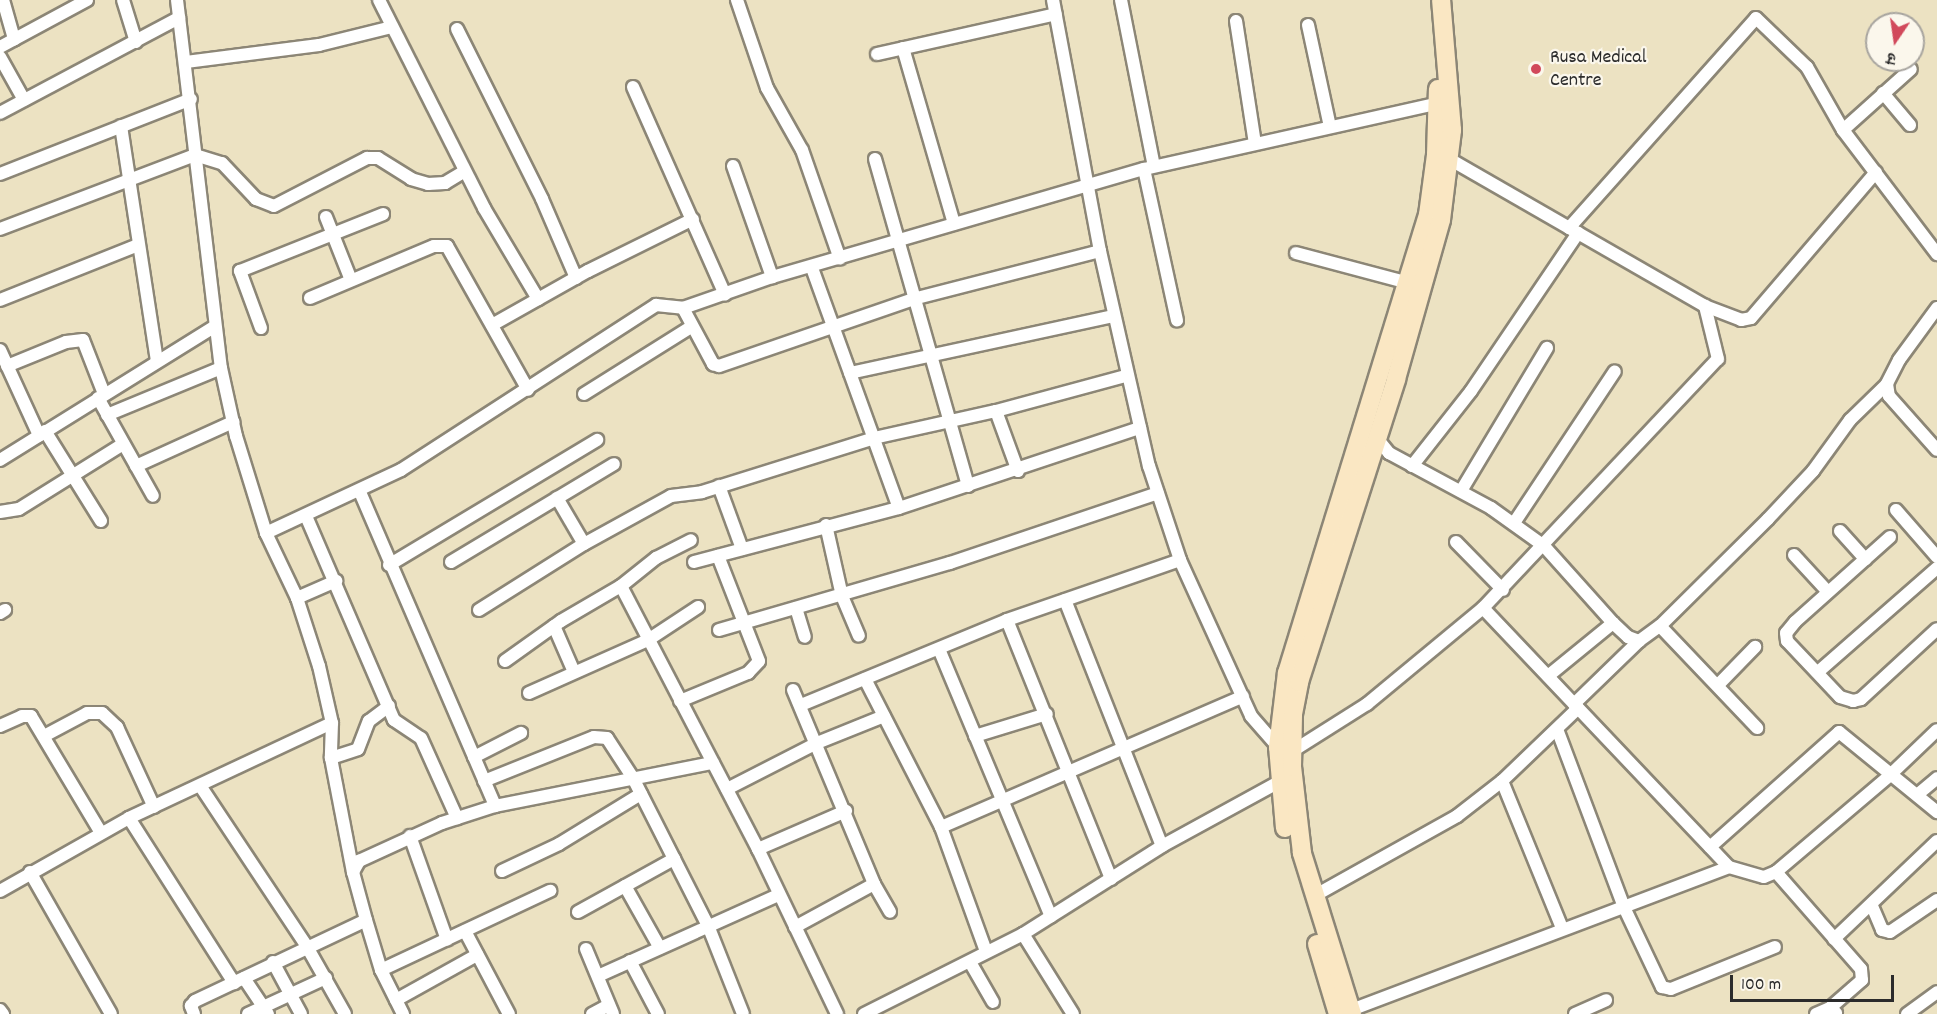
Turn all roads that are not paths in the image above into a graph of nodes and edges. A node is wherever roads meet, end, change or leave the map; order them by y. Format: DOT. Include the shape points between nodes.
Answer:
graph roads {
  1 [pos="3,0"];
  2 [pos="87,0"];
  3 [pos="123,0"];
  4 [pos="177,0"];
  5 [pos="379,0"];
  6 [pos="737,0"];
  7 [pos="1053,0"];
  8 [pos="1121,0"];
  9 [pos="1440,1"];
  10 [pos="1056,14"];
  11 [pos="179,18"];
  12 [pos="1236,21"];
  13 [pos="1308,25"];
  14 [pos="392,27"];
  15 [pos="457,29"];
  16 [pos="14,39"];
  17 [pos="136,42"];
  18 [pos="0,47"];
  19 [pos="903,48"];
  20 [pos="877,54"];
  21 [pos="0,57"];
  22 [pos="186,62"];
  23 [pos="1908,72"];
  24 [pos="633,87"];
  25 [pos="1883,93"];
  26 [pos="191,99"];
  27 [pos="24,100"];
  28 [pos="1439,103"];
  29 [pos="0,113"];
  30 [pos="1910,125"];
  31 [pos="121,126"];
  32 [pos="1330,127"];
  33 [pos="1843,130"];
  34 [pos="1255,144"];
  35 [pos="195,154"];
  36 [pos="875,159"];
  37 [pos="1449,159"];
  38 [pos="733,166"];
  39 [pos="1149,167"];
  40 [pos="465,171"];
  41 [pos="1876,172"];
  42 [pos="0,174"];
  43 [pos="129,179"];
  44 [pos="1089,184"];
  45 [pos="383,214"];
  46 [pos="326,218"];
  47 [pos="693,219"];
  48 [pos="954,224"];
  49 [pos="0,229"];
  50 [pos="1573,231"];
  51 [pos="334,236"];
  52 [pos="901,240"];
  53 [pos="138,245"];
  54 [pos="1100,251"];
  55 [pos="1296,253"];
  56 [pos="1937,254"];
  57 [pos="840,259"];
  58 [pos="812,268"];
  59 [pos="772,277"];
  60 [pos="576,278"];
  61 [pos="351,280"];
  62 [pos="1409,283"];
  63 [pos="725,295"];
  64 [pos="310,298"];
  65 [pos="917,298"];
  66 [pos="538,299"];
  67 [pos="0,300"];
  68 [pos="1705,306"];
  69 [pos="683,308"];
  70 [pos="1937,308"];
  71 [pos="1114,316"];
  72 [pos="1177,320"];
  73 [pos="492,325"];
  74 [pos="215,326"];
  75 [pos="690,327"];
  76 [pos="834,327"];
  77 [pos="261,328"];
  78 [pos="1547,348"];
  79 [pos="0,350"];
  80 [pos="932,356"];
  81 [pos="156,361"];
  82 [pos="7,366"];
  83 [pos="221,368"];
  84 [pos="1615,371"];
  85 [pos="850,373"];
  86 [pos="1126,376"];
  87 [pos="1887,384"];
  88 [pos="528,390"];
  89 [pos="584,394"];
  90 [pos="101,396"];
  91 [pos="996,411"];
  92 [pos="108,415"];
  93 [pos="950,421"];
  94 [pos="233,422"];
  95 [pos="1140,428"];
  96 [pos="42,433"];
  97 [pos="1376,437"];
  98 [pos="874,438"];
  99 [pos="597,440"];
  100 [pos="123,444"];
  101 [pos="1937,450"];
  102 [pos="1,455"];
  103 [pos="614,464"];
  104 [pos="136,466"];
  105 [pos="1412,466"];
  106 [pos="1018,471"];
  107 [pos="72,476"];
  108 [pos="719,486"];
  109 [pos="968,486"];
  110 [pos="1461,491"];
  111 [pos="360,492"];
  112 [pos="1158,493"];
  113 [pos="153,496"];
  114 [pos="557,498"];
  115 [pos="899,508"];
  116 [pos="1896,510"];
  117 [pos="0,512"];
  118 [pos="306,516"];
  119 [pos="101,521"];
  120 [pos="1514,524"];
  121 [pos="826,525"];
  122 [pos="1840,531"];
  123 [pos="266,533"];
  124 [pos="1890,537"];
  125 [pos="691,540"];
  126 [pos="1456,542"];
  127 [pos="584,544"];
  128 [pos="1544,546"];
  129 [pos="742,549"];
  130 [pos="1794,555"];
  131 [pos="718,556"];
  132 [pos="1937,557"];
  133 [pos="1865,559"];
  134 [pos="1180,560"];
  135 [pos="451,562"];
  136 [pos="694,562"];
  137 [pos="389,566"];
  138 [pos="1937,568"];
  139 [pos="336,581"];
  140 [pos="621,586"];
  141 [pos="1503,590"];
  142 [pos="1828,592"];
  143 [pos="842,596"];
  144 [pos="297,598"];
  145 [pos="1065,600"];
  146 [pos="698,607"];
  147 [pos="795,608"];
  148 [pos="1484,608"];
  149 [pos="479,610"];
  150 [pos="1007,620"];
  151 [pos="742,622"];
  152 [pos="1613,622"];
  153 [pos="554,626"];
  154 [pos="1660,626"];
  155 [pos="1937,629"];
  156 [pos="719,630"];
  157 [pos="859,636"];
  158 [pos="805,637"];
  159 [pos="648,640"];
  160 [pos="1639,641"];
  161 [pos="1755,647"];
  162 [pos="939,649"];
  163 [pos="505,661"];
  164 [pos="574,672"];
  165 [pos="1818,672"];
  166 [pos="1548,676"];
  167 [pos="865,679"];
  168 [pos="1719,684"];
  169 [pos="794,690"];
  170 [pos="529,693"];
  171 [pos="1243,696"];
  172 [pos="680,701"];
  173 [pos="801,705"];
  174 [pos="389,706"];
  175 [pos="1576,706"];
  176 [pos="1047,714"];
  177 [pos="884,716"];
  178 [pos="332,723"];
  179 [pos="0,726"];
  180 [pos="1757,728"];
  181 [pos="1557,729"];
  182 [pos="1937,730"];
  183 [pos="521,734"];
  184 [pos="44,736"];
  185 [pos="975,736"];
  186 [pos="817,743"];
  187 [pos="1124,746"];
  188 [pos="1284,750"];
  189 [pos="474,757"];
  190 [pos="331,758"];
  191 [pos="713,763"];
  192 [pos="1071,771"];
  193 [pos="1889,776"];
  194 [pos="633,778"];
  195 [pos="1937,778"];
  196 [pos="484,781"];
  197 [pos="1502,781"];
  198 [pos="1279,782"];
  199 [pos="201,787"];
  200 [pos="727,789"];
  201 [pos="641,794"];
  202 [pos="1917,795"];
  203 [pos="1002,801"];
  204 [pos="495,806"];
  205 [pos="154,807"];
  206 [pos="846,811"];
  207 [pos="1937,812"];
  208 [pos="129,818"];
  209 [pos="457,818"];
  210 [pos="1290,820"];
  211 [pos="941,827"];
  212 [pos="101,833"];
  213 [pos="410,836"];
  214 [pos="1937,841"];
  215 [pos="1162,846"];
  216 [pos="1710,847"];
  217 [pos="758,849"];
  218 [pos="674,859"];
  219 [pos="1729,867"];
  220 [pos="502,871"];
  221 [pos="30,872"];
  222 [pos="353,872"];
  223 [pos="1776,872"];
  224 [pos="1111,879"];
  225 [pos="874,884"];
  226 [pos="625,886"];
  227 [pos="0,891"];
  228 [pos="550,891"];
  229 [pos="778,895"];
  230 [pos="1314,896"];
  231 [pos="1937,900"];
  232 [pos="1623,905"];
  233 [pos="1872,906"];
  234 [pos="578,912"];
  235 [pos="890,912"];
  236 [pos="1051,917"];
  237 [pos="366,920"];
  238 [pos="795,927"];
  239 [pos="709,928"];
  240 [pos="1562,928"];
  241 [pos="465,931"];
  242 [pos="1023,934"];
  243 [pos="1834,939"];
  244 [pos="447,940"];
  245 [pos="306,945"];
  246 [pos="1775,947"];
  247 [pos="660,948"];
  248 [pos="586,949"];
  249 [pos="986,951"];
  250 [pos="477,955"];
  251 [pos="630,961"];
  252 [pos="273,962"];
  253 [pos="970,962"];
  254 [pos="381,970"];
  255 [pos="598,976"];
  256 [pos="326,978"];
  257 [pos="239,981"];
  258 [pos="1937,992"];
  259 [pos="291,996"];
  260 [pos="396,1000"];
  261 [pos="1606,1000"];
  262 [pos="993,1002"];
  263 [pos="611,1009"];
  264 [pos="0,1010"];
  265 [pos="266,1011"];
  266 [pos="877,1011"];
  267 [pos="1833,1011"];
  268 [pos="833,1013"];
  269 [pos="1069,1013"];
  270 [pos="1347,1013"];
  271 [pos="3,1014"];
  272 [pos="111,1014"];
  273 [pos="194,1014"];
  274 [pos="248,1014"];
  275 [pos="301,1014"];
  276 [pos="345,1014"];
  277 [pos="403,1014"];
  278 [pos="508,1014"];
  279 [pos="592,1014"];
  280 [pos="658,1014"];
  281 [pos="743,1014"];
  282 [pos="864,1014"];
  283 [pos="1575,1014"];
  284 [pos="1816,1014"];
  285 [pos="1907,1014"];
  1 -- 16 [label="street"];
  2 -- 16 [label="street"];
  3 -- 17 [label="street"];
  4 -- 11 [label="street"];
  5 -- 14 [label="street"];
  6 -- 57 [label="street" via="767,88 802,150"];
  7 -- 10 [label="street"];
  8 -- 39 [label="street"];
  9 -- 28 [label="street"];
  9 -- 37 [label="street" via="1452,130"];
  10 -- 19 [label="street"];
  10 -- 44 [label="street"];
  11 -- 17 [label="street"];
  11 -- 22 [label="street"];
  12 -- 34 [label="street"];
  13 -- 32 [label="street"];
  14 -- 22 [label="street" via="319,45"];
  14 -- 40 [label="street"];
  15 -- 60 [label="street" via="542,199"];
  16 -- 18 [label="street"];
  17 -- 27 [label="street"];
  19 -- 20 [label="street"];
  19 -- 48 [label="street"];
  21 -- 27 [label="street"];
  22 -- 26 [label="street"];
  23 -- 25 [label="street"];
  24 -- 47 [label="street"];
  25 -- 30 [label="street"];
  25 -- 33 [label="street"];
  26 -- 31 [label="street"];
  26 -- 35 [label="street"];
  27 -- 29 [label="street"];
  28 -- 32 [label="street"];
  28 -- 62 [label="street" via="1428,215"];
  31 -- 42 [label="street"];
  31 -- 43 [label="street"];
  32 -- 34 [label="street"];
  33 -- 41 [label="street"];
  33 -- 50 [label="street" via="1801,60 1756,18"];
  34 -- 39 [label="street"];
  35 -- 40 [label="street" via="222,163 256,199 274,206 367,158 378,158 411,179 428,184 445,183"];
  35 -- 43 [label="street"];
  35 -- 74 [label="street"];
  36 -- 52 [label="street"];
  37 -- 50 [label="street"];
  37 -- 97 [label="street" via="1442,220"];
  38 -- 59 [label="street"];
  39 -- 44 [label="street"];
  39 -- 72 [label="street"];
  40 -- 66 [label="street"];
  41 -- 56 [label="street"];
  41 -- 68 [label="street" via="1751,318 1741,320"];
  43 -- 49 [label="street"];
  43 -- 53 [label="street"];
  44 -- 48 [label="street"];
  44 -- 54 [label="street"];
  45 -- 51 [label="street"];
  46 -- 51 [label="street"];
  47 -- 60 [label="street"];
  47 -- 63 [label="street"];
  48 -- 52 [label="street"];
  50 -- 68 [label="street"];
  50 -- 105 [label="street" via="1471,391"];
  51 -- 61 [label="street"];
  51 -- 77 [label="street" via="240,271"];
  52 -- 57 [label="street"];
  52 -- 65 [label="street"];
  53 -- 67 [label="street"];
  53 -- 81 [label="street"];
  54 -- 65 [label="street"];
  54 -- 71 [label="street"];
  55 -- 62 [label="street"];
  57 -- 58 [label="street"];
  58 -- 59 [label="street"];
  58 -- 76 [label="street"];
  59 -- 63 [label="street"];
  60 -- 66 [label="street"];
  61 -- 64 [label="street"];
  61 -- 73 [label="street" via="443,245 454,255"];
  62 -- 188 [label="street" via="1287,673"];
  63 -- 69 [label="street"];
  65 -- 76 [label="street"];
  65 -- 80 [label="street"];
  66 -- 73 [label="street"];
  68 -- 128 [label="street" via="1718,349 1716,362"];
  69 -- 75 [label="street"];
  69 -- 88 [label="street" via="656,305"];
  70 -- 87 [label="street" via="1899,360"];
  71 -- 80 [label="street"];
  71 -- 86 [label="street"];
  73 -- 88 [label="street"];
  74 -- 81 [label="street"];
  74 -- 83 [label="street"];
  75 -- 76 [label="street" via="716,366"];
  75 -- 89 [label="street"];
  76 -- 85 [label="street"];
  78 -- 110 [label="street"];
  79 -- 82 [label="street"];
  80 -- 85 [label="street"];
  80 -- 93 [label="street"];
  81 -- 90 [label="street"];
  82 -- 90 [label="street" via="66,342 83,340"];
  82 -- 96 [label="street"];
  83 -- 92 [label="street"];
  83 -- 94 [label="street"];
  84 -- 120 [label="street"];
  85 -- 98 [label="street"];
  86 -- 91 [label="street"];
  86 -- 95 [label="street"];
  87 -- 101 [label="street" via="1889,396"];
  87 -- 154 [label="street" via="1850,420 1798,487"];
  88 -- 111 [label="street"];
  90 -- 92 [label="street"];
  90 -- 96 [label="street"];
  91 -- 93 [label="street"];
  91 -- 106 [label="street"];
  92 -- 100 [label="street"];
  93 -- 98 [label="street"];
  93 -- 109 [label="street"];
  94 -- 104 [label="street"];
  94 -- 123 [label="street"];
  95 -- 106 [label="street"];
  95 -- 112 [label="street"];
  96 -- 102 [label="street"];
  96 -- 107 [label="street"];
  97 -- 105 [label="street" via="1389,453"];
  97 -- 188 [label="street" via="1299,682"];
  98 -- 108 [label="street"];
  98 -- 115 [label="street"];
  99 -- 137 [label="street"];
  100 -- 104 [label="street"];
  100 -- 107 [label="street"];
  103 -- 114 [label="street"];
  104 -- 113 [label="street"];
  105 -- 110 [label="street"];
  106 -- 109 [label="street"];
  107 -- 117 [label="street" via="19,509"];
  107 -- 119 [label="street"];
  108 -- 127 [label="street" via="671,496"];
  108 -- 129 [label="street"];
  109 -- 115 [label="street"];
  110 -- 120 [label="street"];
  111 -- 118 [label="street"];
  111 -- 137 [label="street"];
  112 -- 134 [label="street"];
  112 -- 143 [label="street" via="1056,530"];
  114 -- 127 [label="street"];
  114 -- 135 [label="street"];
  115 -- 121 [label="street"];
  116 -- 132 [label="street"];
  118 -- 123 [label="street"];
  118 -- 139 [label="street"];
  120 -- 128 [label="street"];
  121 -- 129 [label="street"];
  121 -- 143 [label="street"];
  122 -- 133 [label="street"];
  123 -- 144 [label="street"];
  124 -- 133 [label="street"];
  125 -- 140 [label="street" via="656,558"];
  126 -- 141 [label="street"];
  127 -- 149 [label="street"];
  128 -- 141 [label="street"];
  128 -- 152 [label="street"];
  129 -- 131 [label="street"];
  130 -- 142 [label="street"];
  131 -- 136 [label="street"];
  131 -- 151 [label="street"];
  133 -- 142 [label="street"];
  134 -- 145 [label="street"];
  134 -- 171 [label="street"];
  137 -- 189 [label="street"];
  138 -- 165 [label="street"];
  139 -- 144 [label="street"];
  139 -- 174 [label="street"];
  140 -- 153 [label="street"];
  140 -- 159 [label="street"];
  141 -- 148 [label="street"];
  142 -- 165 [label="street" via="1795,622 1786,636"];
  143 -- 147 [label="street"];
  143 -- 157 [label="street"];
  144 -- 178 [label="street"];
  145 -- 150 [label="street"];
  145 -- 187 [label="street"];
  146 -- 159 [label="street"];
  147 -- 151 [label="street"];
  147 -- 158 [label="street"];
  148 -- 166 [label="street"];
  148 -- 188 [label="street" via="1367,704"];
  150 -- 162 [label="street"];
  150 -- 176 [label="street"];
  151 -- 156 [label="street"];
  151 -- 172 [label="street" via="758,657 757,666"];
  152 -- 160 [label="street" via="1628,637"];
  152 -- 166 [label="street"];
  153 -- 163 [label="street"];
  153 -- 164 [label="street"];
  154 -- 160 [label="street"];
  154 -- 168 [label="street"];
  155 -- 165 [label="street" via="1857,701 1844,700"];
  159 -- 164 [label="street"];
  159 -- 172 [label="street"];
  160 -- 175 [label="street"];
  161 -- 168 [label="street"];
  162 -- 167 [label="street"];
  162 -- 185 [label="street"];
  164 -- 170 [label="street"];
  166 -- 175 [label="street"];
  167 -- 173 [label="street"];
  167 -- 177 [label="street"];
  168 -- 180 [label="street"];
  169 -- 173 [label="street"];
  171 -- 187 [label="street"];
  171 -- 188 [label="street" via="1251,716"];
  172 -- 191 [label="street"];
  173 -- 186 [label="street"];
  174 -- 190 [label="street" via="369,721 358,749"];
  174 -- 209 [label="street" via="396,724 421,738"];
  175 -- 181 [label="street"];
  175 -- 216 [label="street"];
  176 -- 185 [label="street"];
  176 -- 192 [label="street"];
  177 -- 186 [label="street"];
  177 -- 211 [label="street"];
  178 -- 190 [label="street"];
  178 -- 199 [label="street"];
  179 -- 184 [label="street" via="28,715"];
  181 -- 197 [label="street"];
  181 -- 232 [label="street"];
  182 -- 193 [label="street"];
  183 -- 189 [label="street"];
  184 -- 205 [label="street" via="87,713 102,713 117,727"];
  184 -- 212 [label="street"];
  185 -- 203 [label="street"];
  186 -- 200 [label="street"];
  186 -- 206 [label="street"];
  187 -- 192 [label="street"];
  187 -- 215 [label="street"];
  188 -- 198 [label="street"];
  188 -- 210 [label="street"];
  189 -- 196 [label="street"];
  190 -- 222 [label="street"];
  191 -- 194 [label="street"];
  191 -- 200 [label="street"];
  192 -- 203 [label="street"];
  192 -- 224 [label="street"];
  193 -- 202 [label="street"];
  193 -- 216 [label="street" via="1845,733 1836,732"];
  193 -- 223 [label="street"];
  194 -- 196 [label="street" via="611,742 599,736"];
  194 -- 201 [label="street"];
  194 -- 204 [label="street"];
  195 -- 202 [label="street"];
  196 -- 204 [label="street"];
  197 -- 230 [label="street" via="1435,832"];
  197 -- 240 [label="street"];
  198 -- 210 [label="street"];
  198 -- 215 [label="street"];
  199 -- 205 [label="street"];
  199 -- 245 [label="street"];
  200 -- 217 [label="street"];
  201 -- 218 [label="street"];
  201 -- 220 [label="street" via="559,844"];
  202 -- 207 [label="street"];
  203 -- 211 [label="street"];
  203 -- 236 [label="street"];
  204 -- 209 [label="street"];
  205 -- 208 [label="street"];
  206 -- 217 [label="street"];
  206 -- 225 [label="street"];
  208 -- 212 [label="street"];
  208 -- 257 [label="street"];
  209 -- 213 [label="street"];
  210 -- 230 [label="street"];
  210 -- 270 [label="street" via="1290,856"];
  211 -- 249 [label="street"];
  212 -- 221 [label="street"];
  213 -- 222 [label="street" via="359,861"];
  213 -- 244 [label="street"];
  214 -- 233 [label="street"];
  215 -- 224 [label="street"];
  216 -- 219 [label="street"];
  217 -- 229 [label="street"];
  218 -- 226 [label="street"];
  218 -- 239 [label="street"];
  219 -- 223 [label="street" via="1764,877"];
  219 -- 232 [label="street"];
  221 -- 227 [label="street"];
  221 -- 272 [label="street"];
  222 -- 237 [label="street"];
  223 -- 243 [label="street"];
  224 -- 236 [label="street"];
  225 -- 235 [label="street"];
  225 -- 238 [label="street"];
  226 -- 234 [label="street"];
  226 -- 247 [label="street"];
  228 -- 241 [label="street"];
  229 -- 238 [label="street"];
  229 -- 239 [label="street"];
  230 -- 270 [label="street"];
  231 -- 233 [label="street" via="1890,932 1882,930"];
  232 -- 240 [label="street"];
  232 -- 246 [label="street" via="1661,985 1667,990"];
  233 -- 243 [label="street"];
  236 -- 242 [label="street"];
  237 -- 245 [label="street"];
  237 -- 254 [label="street"];
  238 -- 268 [label="street"];
  239 -- 247 [label="street"];
  239 -- 281 [label="street"];
  240 -- 270 [label="street"];
  241 -- 244 [label="street"];
  241 -- 250 [label="street"];
  242 -- 249 [label="street"];
  242 -- 269 [label="street"];
  243 -- 267 [label="street" via="1863,976"];
  244 -- 254 [label="street"];
  245 -- 252 [label="street"];
  245 -- 256 [label="street"];
  247 -- 251 [label="street"];
  248 -- 255 [label="street"];
  249 -- 253 [label="street"];
  250 -- 260 [label="street"];
  250 -- 278 [label="street"];
  251 -- 255 [label="street"];
  251 -- 280 [label="street"];
  252 -- 257 [label="street"];
  252 -- 259 [label="street"];
  253 -- 262 [label="street"];
  253 -- 266 [label="street"];
  254 -- 260 [label="street"];
  255 -- 263 [label="street"];
  256 -- 259 [label="street"];
  256 -- 276 [label="street"];
  257 -- 265 [label="street"];
  257 -- 273 [label="street" via="193,1002"];
  258 -- 285 [label="street"];
  259 -- 265 [label="street"];
  259 -- 275 [label="street"];
  260 -- 277 [label="street"];
  261 -- 283 [label="street"];
  263 -- 279 [label="street"];
  264 -- 271 [label="street"];
  265 -- 274 [label="street"];
  266 -- 282 [label="street"];
  267 -- 284 [label="street"];
}
